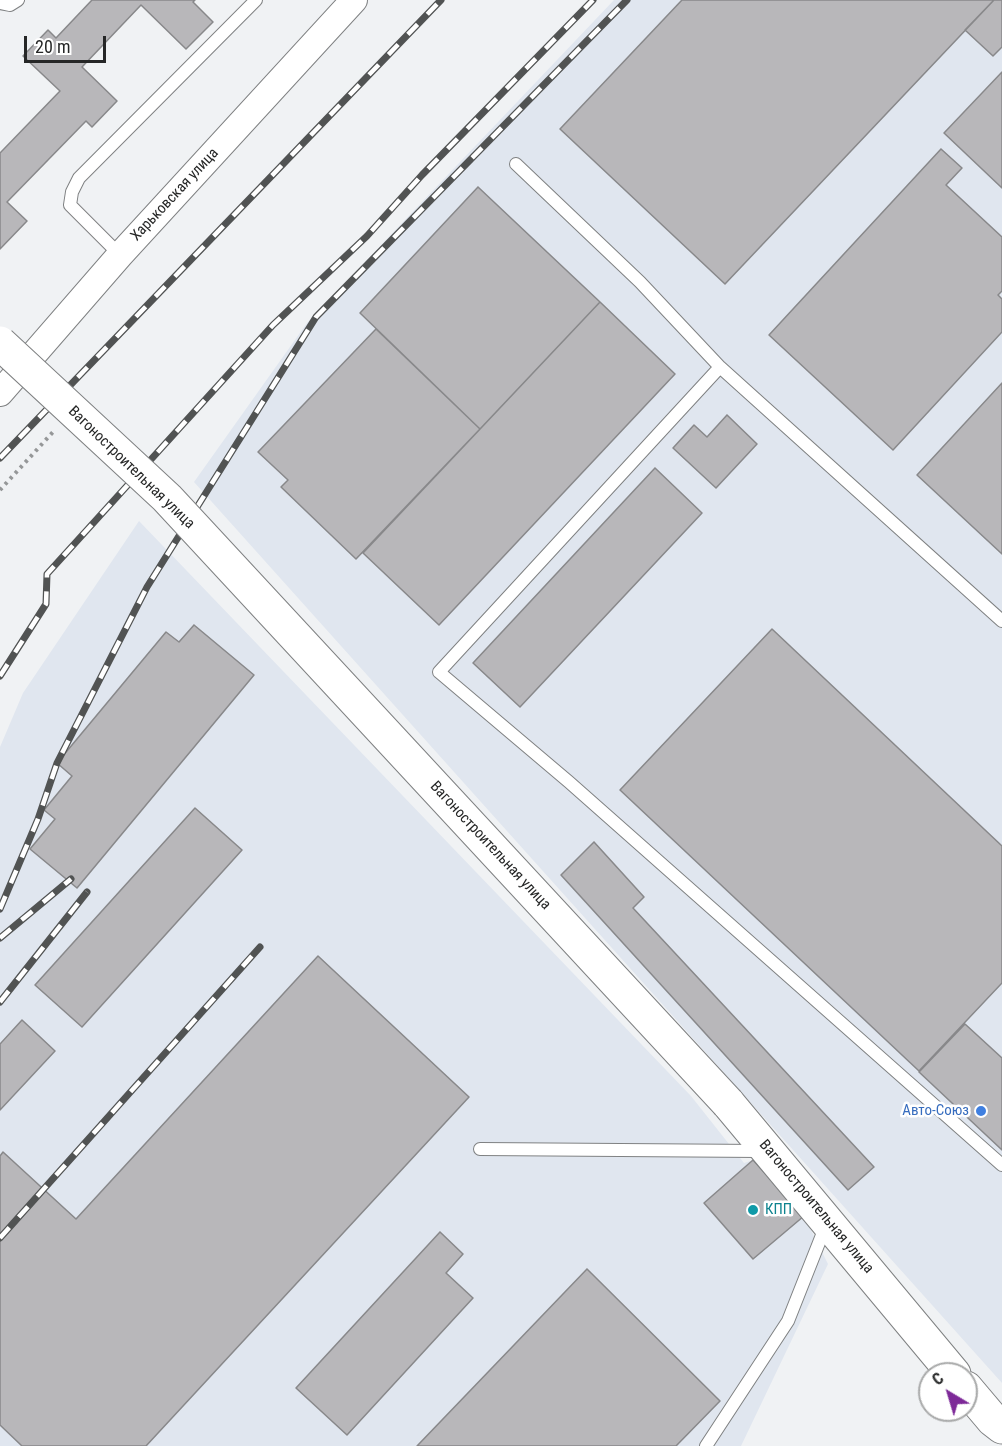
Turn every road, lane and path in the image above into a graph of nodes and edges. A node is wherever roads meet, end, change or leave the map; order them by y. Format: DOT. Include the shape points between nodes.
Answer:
graph roads {
  1 [pos="18,0"];
  2 [pos="256,0"];
  3 [pos="354,0"];
  4 [pos="0,3"];
  5 [pos="516,164"];
  6 [pos="120,255"];
  7 [pos="0,343"];
  8 [pos="720,367"];
  9 [pos="0,393"];
  10 [pos="72,411"];
  11 [pos="0,490"];
  12 [pos="1002,621"];
  13 [pos="480,1149"];
  14 [pos="769,1151"];
  15 [pos="1002,1165"];
  16 [pos="827,1221"];
  17 [pos="944,1362"];
  18 [pos="978,1402"];
  19 [pos="1002,1427"];
  20 [pos="706,1446"];
  1 -- 4 [label="lane" via="10,5"];
  2 -- 6 [label="lane" via="79,178 70,205"];
  3 -- 6 [label="street, Харьковская улица"];
  5 -- 8 [label="lane" via="640,282"];
  6 -- 9 [label="street, Харьковская улица"];
  7 -- 10 [label="main road, Вагоностроительная улица, bridge"];
  8 -- 12 [label="lane"];
  8 -- 15 [label="lane" via="439,672"];
  10 -- 11 [label="path"];
  10 -- 14 [label="main road, Вагоностроительная улица, bridge" via="167,498 728,1102"];
  13 -- 14 [label="lane"];
  14 -- 16 [label="main road, Вагоностроительная улица"];
  16 -- 17 [label="main road, Вагоностроительная улица"];
  16 -- 20 [label="lane" via="788,1321"];
  18 -- 19 [label="main road"];
}
